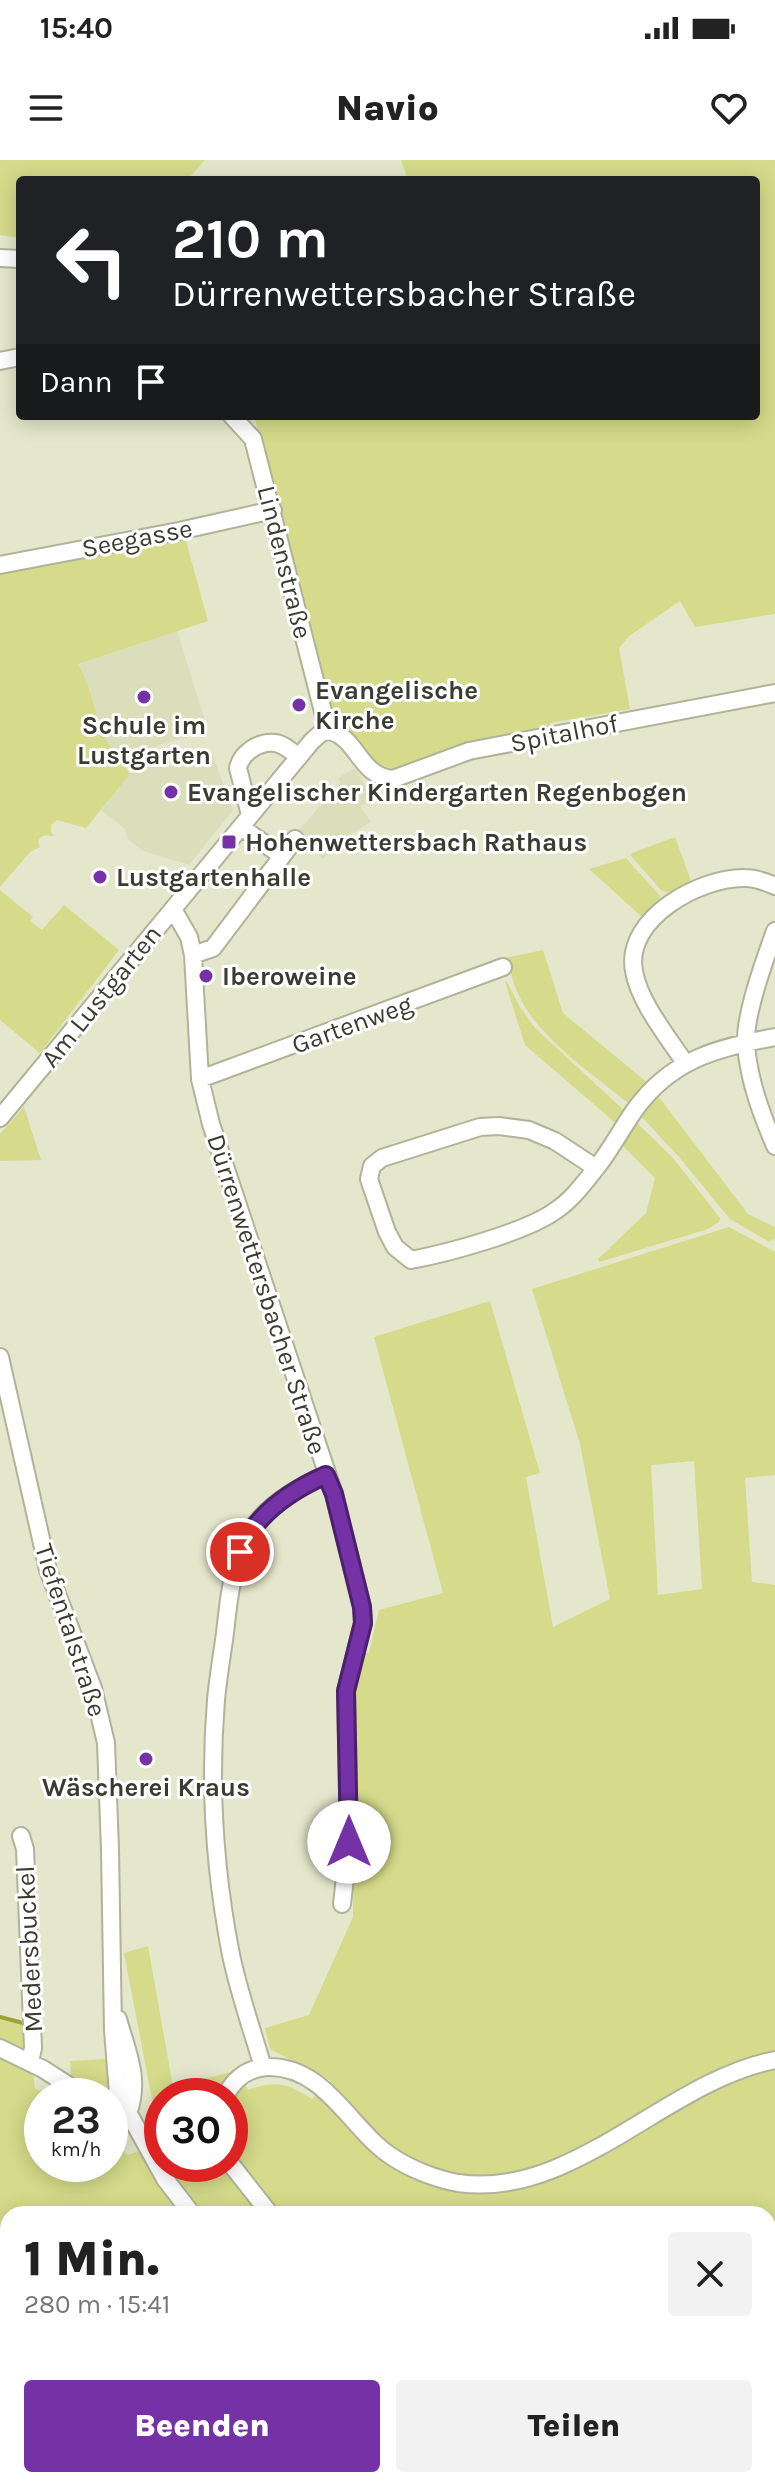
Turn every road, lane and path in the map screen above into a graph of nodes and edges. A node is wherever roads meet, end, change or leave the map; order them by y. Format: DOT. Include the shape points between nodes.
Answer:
graph roads {
  1 [pos="236,420"];
  2 [pos="273,510"];
  3 [pos="0,565"];
  4 [pos="775,693"];
  5 [pos="328,731"];
  6 [pos="299,757"];
  7 [pos="246,821"];
  8 [pos="295,839"];
  9 [pos="282,856"];
  10 [pos="775,886"];
  11 [pos="173,909"];
  12 [pos="775,931"];
  13 [pos="193,955"];
  14 [pos="503,967"];
  15 [pos="775,1037"];
  16 [pos="746,1042"];
  17 [pos="685,1063"];
  18 [pos="200,1079"];
  19 [pos="0,1118"];
  20 [pos="775,1146"];
  21 [pos="596,1168"];
  22 [pos="0,1357"];
  23 [pos="326,1475"];
  24 [pos="21,1836"];
  25 [pos="342,1904"];
  26 [pos="0,2048"];
  27 [pos="775,2060"];
  28 [pos="30,2062"];
  29 [pos="263,2067"];
  30 [pos="56,2078"];
  31 [pos="239,2078"];
  32 [pos="129,2111"];
  33 [pos="245,2182"];
  34 [pos="186,2206"];
  35 [pos="264,2206"];
  1 -- 2 [label="street, Lindenstraße" via="253,439"];
  2 -- 3 [label="street, Seegasse"];
  2 -- 5 [label="street, Lindenstraße"];
  4 -- 5 [label="street, Spitalhof" via="469,751 393,779 369,770 343,737"];
  5 -- 6 [label="street, Am Lustgarten" via="316,736"];
  6 -- 7 [label="street, Am Lustgarten"];
  6 -- 7 [label="street" via="276,743 247,751 238,768"];
  7 -- 9 [label="street"];
  7 -- 11 [label="street, Am Lustgarten"];
  8 -- 9 [label="street"];
  9 -- 13 [label="street" via="213,948"];
  10 -- 17 [label="street" via="745,878 692,890 645,927 636,947 639,989"];
  11 -- 13 [label="street, Dürrenwettersbacher Straße"];
  11 -- 19 [label="street, Am Lustgarten"];
  12 -- 16 [label="street"];
  13 -- 18 [label="street, Dürrenwettersbacher Straße"];
  14 -- 18 [label="street, Gartenweg"];
  15 -- 16 [label="street"];
  16 -- 17 [label="street"];
  16 -- 20 [label="street" via="757,1103"];
  17 -- 21 [label="street" via="644,1098"];
  18 -- 23 [label="street, Dürrenwettersbacher Straße"];
  21 -- 21 [label="street" via="555,1212 535,1223 411,1260 387,1232 369,1179 372,1166 382,1158 480,1127 499,1126 555,1141"];
  22 -- 32 [label="street, Tiefentalstraße" via="48,1570 104,1731 114,2002 135,2086"];
  23 -- 25 [label="street" via="363,1615 346,1691 349,1842"];
  23 -- 29 [label="street, Dürrenwettersbacher Straße" via="267,1511 247,1536 229,1606 216,1700 213,1779 222,1894 232,1957"];
  24 -- 28 [label="street, Medersbuckel"];
  26 -- 28 [label="street"];
  27 -- 29 [label="street" via="706,2084 585,2155 520,2180 490,2184 458,2183 409,2167 364,2134 318,2084 291,2070"];
  28 -- 30 [label="street"];
  29 -- 31 [label="street"];
  32 -- 34 [label="street, Tiefentalstraße" via="146,2148"];
  33 -- 35 [label="street"];
}
